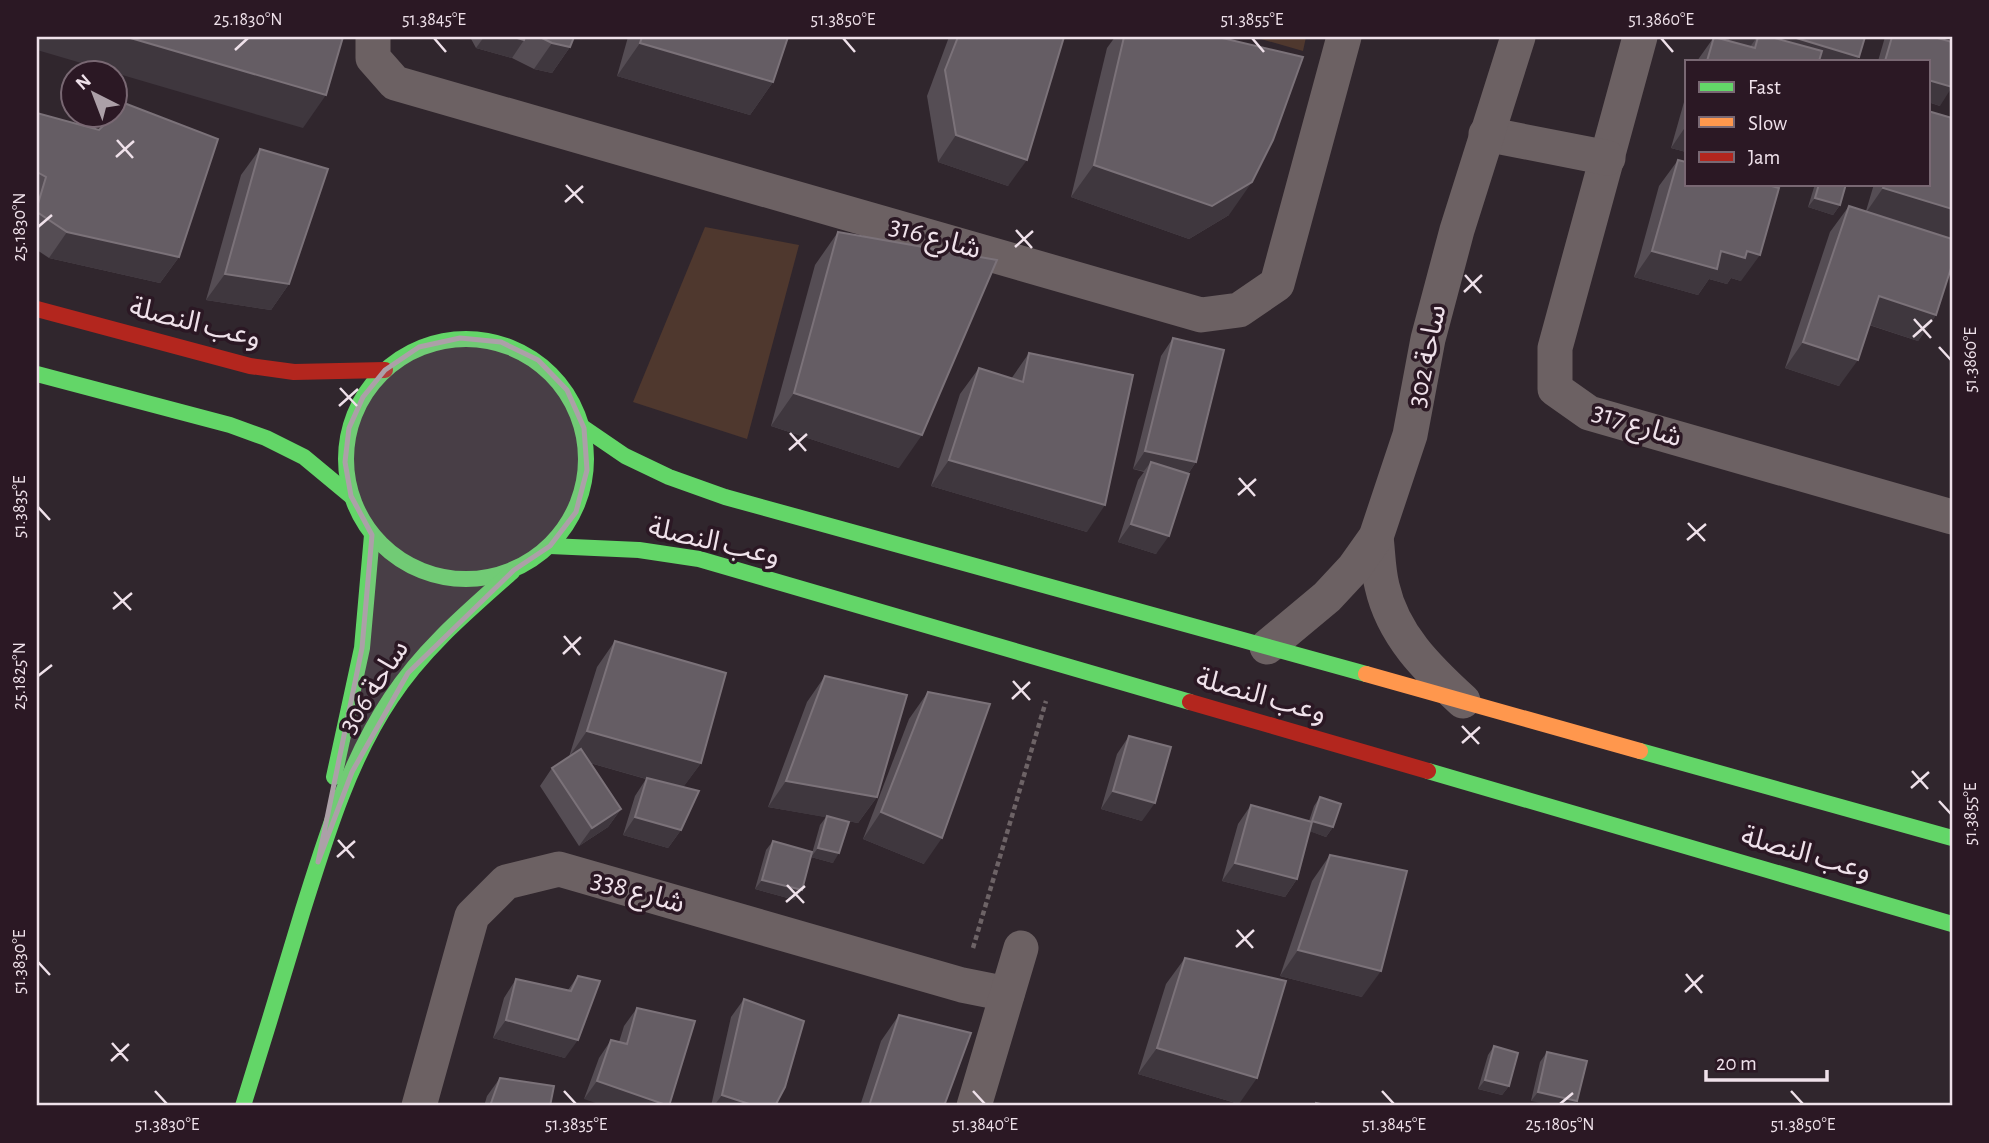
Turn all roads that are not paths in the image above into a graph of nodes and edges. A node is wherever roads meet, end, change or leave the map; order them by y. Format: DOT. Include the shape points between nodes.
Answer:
graph roads {
  1 [pos="373,37"];
  2 [pos="1343,37"];
  3 [pos="1518,37"];
  4 [pos="1640,37"];
  5 [pos="1486,134"];
  6 [pos="1608,158"];
  7 [pos="37,309"];
  8 [pos="385,370"];
  9 [pos="37,374"];
  10 [pos="584,428"];
  11 [pos="351,496"];
  12 [pos="1952,517"];
  13 [pos="372,535"];
  14 [pos="1376,537"];
  15 [pos="550,546"];
  16 [pos="514,570"];
  17 [pos="1267,647"];
  18 [pos="1463,701"];
  19 [pos="1952,838"];
  20 [pos="318,862"];
  21 [pos="1952,924"];
  22 [pos="1021,948"];
  23 [pos="1007,994"];
  24 [pos="243,1106"];
  25 [pos="419,1106"];
  26 [pos="974,1106"];
  1 -- 2 [label="street, شارع 316" via="373,58 395,83 1201,315 1239,310 1278,285"];
  3 -- 5 [label="street, ساحة 302"];
  4 -- 6 [label="street"];
  5 -- 6 [label="street"];
  5 -- 14 [label="street, ساحة 302" via="1428,339 1410,435"];
  6 -- 12 [label="street, شارع 317" via="1555,348 1555,389 1589,413"];
  7 -- 8 [label="street, وعب النصلة" via="250,366 294,372"];
  8 -- 10 [label="street" via="419,347 460,338 501,342 538,360 567,390"];
  8 -- 11 [label="street" via="363,397 349,428 345,462"];
  9 -- 11 [label="street" via="266,438 304,457"];
  10 -- 15 [label="street" via="587,470 576,512"];
  10 -- 17 [label="street, وعب النصلة" via="625,456 725,497"];
  11 -- 13 [label="street"];
  13 -- 16 [label="street" via="401,561 438,577 477,580"];
  13 -- 20 [label="street, ساحة 306" via="362,648"];
  14 -- 17 [label="street, ساحة 302" via="1327,597"];
  14 -- 18 [label="street, ساحة 302" via="1382,587 1399,631 1427,668"];
  15 -- 16 [label="street"];
  15 -- 21 [label="street, وعب النصلة" via="639,550 699,559"];
  16 -- 20 [label="street, ساحة 306" via="408,673 352,772"];
  17 -- 18 [label="street, وعب النصلة"];
  18 -- 19 [label="street, وعب النصلة"];
  20 -- 24 [label="street, ساحة 306"];
  22 -- 23 [label="street"];
  23 -- 25 [label="street, شارع 338" via="559,869 506,883 472,916"];
  23 -- 26 [label="street"];
}
